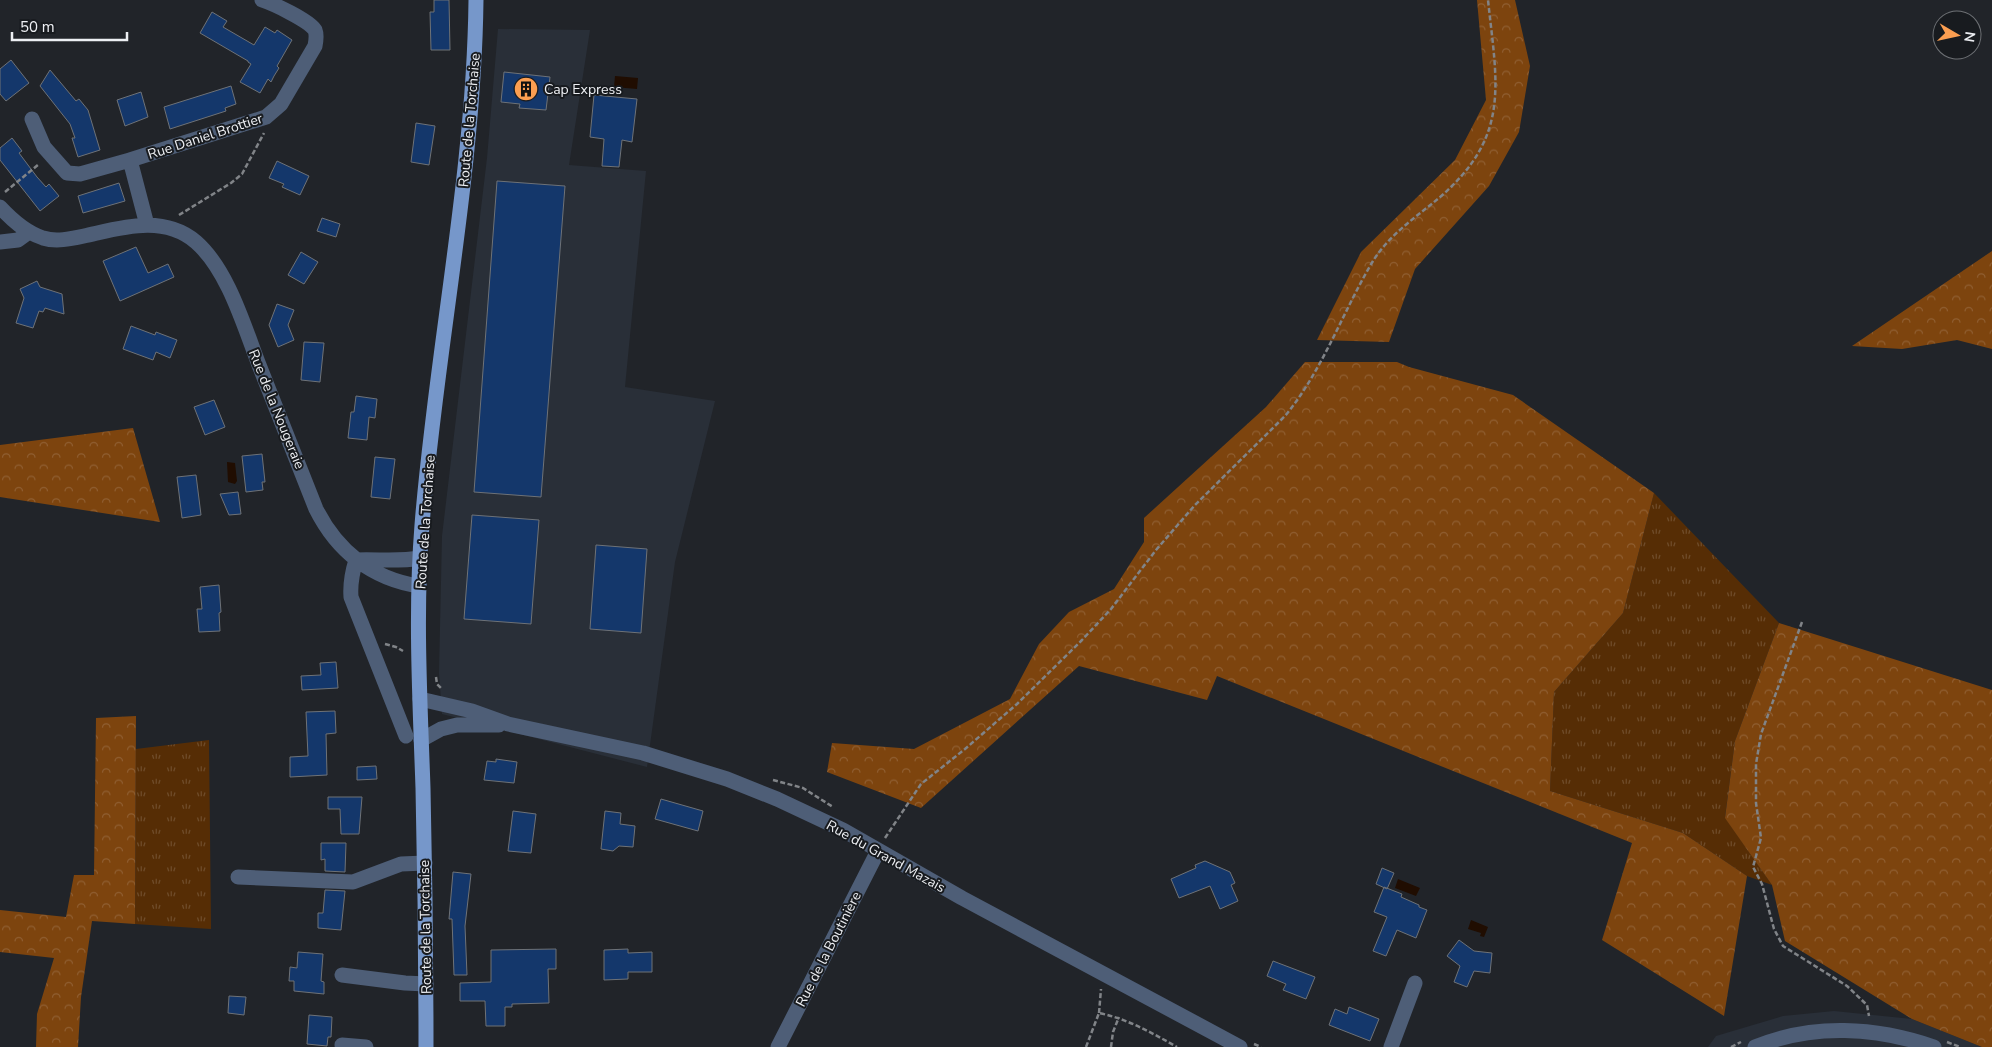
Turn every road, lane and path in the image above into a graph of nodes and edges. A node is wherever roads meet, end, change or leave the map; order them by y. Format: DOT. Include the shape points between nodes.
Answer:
graph roads {
  1 [pos="262,0"];
  2 [pos="476,0"];
  3 [pos="1488,0"];
  4 [pos="275,111"];
  5 [pos="32,118"];
  6 [pos="51,155"];
  7 [pos="130,160"];
  8 [pos="0,197"];
  9 [pos="0,207"];
  10 [pos="154,225"];
  11 [pos="29,232"];
  12 [pos="0,242"];
  13 [pos="420,558"];
  14 [pos="356,560"];
  15 [pos="419,586"];
  16 [pos="1802,622"];
  17 [pos="367,639"];
  18 [pos="419,661"];
  19 [pos="420,700"];
  20 [pos="508,724"];
  21 [pos="414,738"];
  22 [pos="767,778"];
  23 [pos="835,809"];
  24 [pos="878,851"];
  25 [pos="425,863"];
  26 [pos="238,877"];
  27 [pos="1100,972"];
  28 [pos="342,975"];
  29 [pos="1415,983"];
  30 [pos="426,984"];
  31 [pos="1099,1013"];
  32 [pos="1119,1017"];
  33 [pos="1872,1031"];
  34 [pos="1088,1043"];
  35 [pos="342,1045"];
  36 [pos="1246,1045"];
  37 [pos="366,1047"];
  38 [pos="426,1047"];
  39 [pos="778,1047"];
  40 [pos="1086,1047"];
  41 [pos="1091,1047"];
  42 [pos="1111,1047"];
  43 [pos="1177,1047"];
  44 [pos="1260,1047"];
  45 [pos="1391,1047"];
  46 [pos="1755,1047"];
  47 [pos="1934,1047"];
  1 -- 4 [label="street, Rue Daniel Brottier" via="310,25 316,38 315,46"];
  2 -- 13 [label="main road, Route de la Torchaise" via="468,146"];
  3 -- 24 [label="path" via="1495,73 1494,115 1486,141 1476,158 1454,184 1391,238 1374,259 1312,377 1285,416 1195,505 1082,640 966,749 921,784"];
  4 -- 7 [label="street, Rue Daniel Brottier" via="259,121"];
  4 -- 10 [label="path" via="242,174"];
  5 -- 6 [label="street, Rue Daniel Brottier"];
  6 -- 7 [label="street, Rue Daniel Brottier" via="72,175"];
  6 -- 8 [label="path"];
  7 -- 10 [label="street, Rue Daniel Brottier"];
  9 -- 11 [label="street"];
  10 -- 11 [label="street, Rue de la Nougeraie" via="133,226 66,240 43,238"];
  10 -- 14 [label="street, Rue de la Nougeraie" via="195,241 216,267 231,294 316,509 334,539"];
  11 -- 12 [label="street" via="18,240"];
  13 -- 14 [label="street"];
  13 -- 15 [label="main road, Route de la Torchaise"];
  14 -- 15 [label="street, Rue de la Nougeraie" via="371,571"];
  14 -- 17 [label="street" via="351,597"];
  15 -- 18 [label="main road, Route de la Torchaise"];
  16 -- 33 [label="path" via="1760,734 1756,803 1762,838 1753,867 1783,946 1846,986 1867,1005"];
  17 -- 18 [label="path" via="396,647"];
  17 -- 21 [label="street"];
  18 -- 19 [label="main road, Route de la Torchaise"];
  19 -- 20 [label="street, Rue du Grand Mazais" via="472,711"];
  19 -- 21 [label="main road, Route de la Torchaise"];
  20 -- 21 [label="street, Rue du Grand Mazais" via="457,725"];
  20 -- 24 [label="street, Rue du Grand Mazais" via="643,753 727,779 843,830"];
  21 -- 25 [label="main road, Route de la Torchaise"];
  22 -- 23 [label="path" via="803,788"];
  24 -- 27 [label="street, Rue du Grand Mazais"];
  24 -- 39 [label="street, Rue de la Boutinière"];
  25 -- 26 [label="street" via="401,864 353,882"];
  25 -- 30 [label="main road, Route de la Torchaise"];
  27 -- 31 [label="path"];
  27 -- 36 [label="street, Rue du Grand Mazais"];
  28 -- 30 [label="street"];
  29 -- 45 [label="street"];
  30 -- 38 [label="main road, Route de la Torchaise"];
  31 -- 32 [label="path"];
  31 -- 34 [label="path"];
  32 -- 42 [label="path"];
  32 -- 43 [label="path"];
  33 -- 46 [label="street" via="1827,1030 1797,1034"];
  33 -- 47 [label="street"];
  34 -- 40 [label="path"];
  34 -- 41 [label="path"];
  35 -- 37 [label="street"];
  36 -- 44 [label="path"];
}
